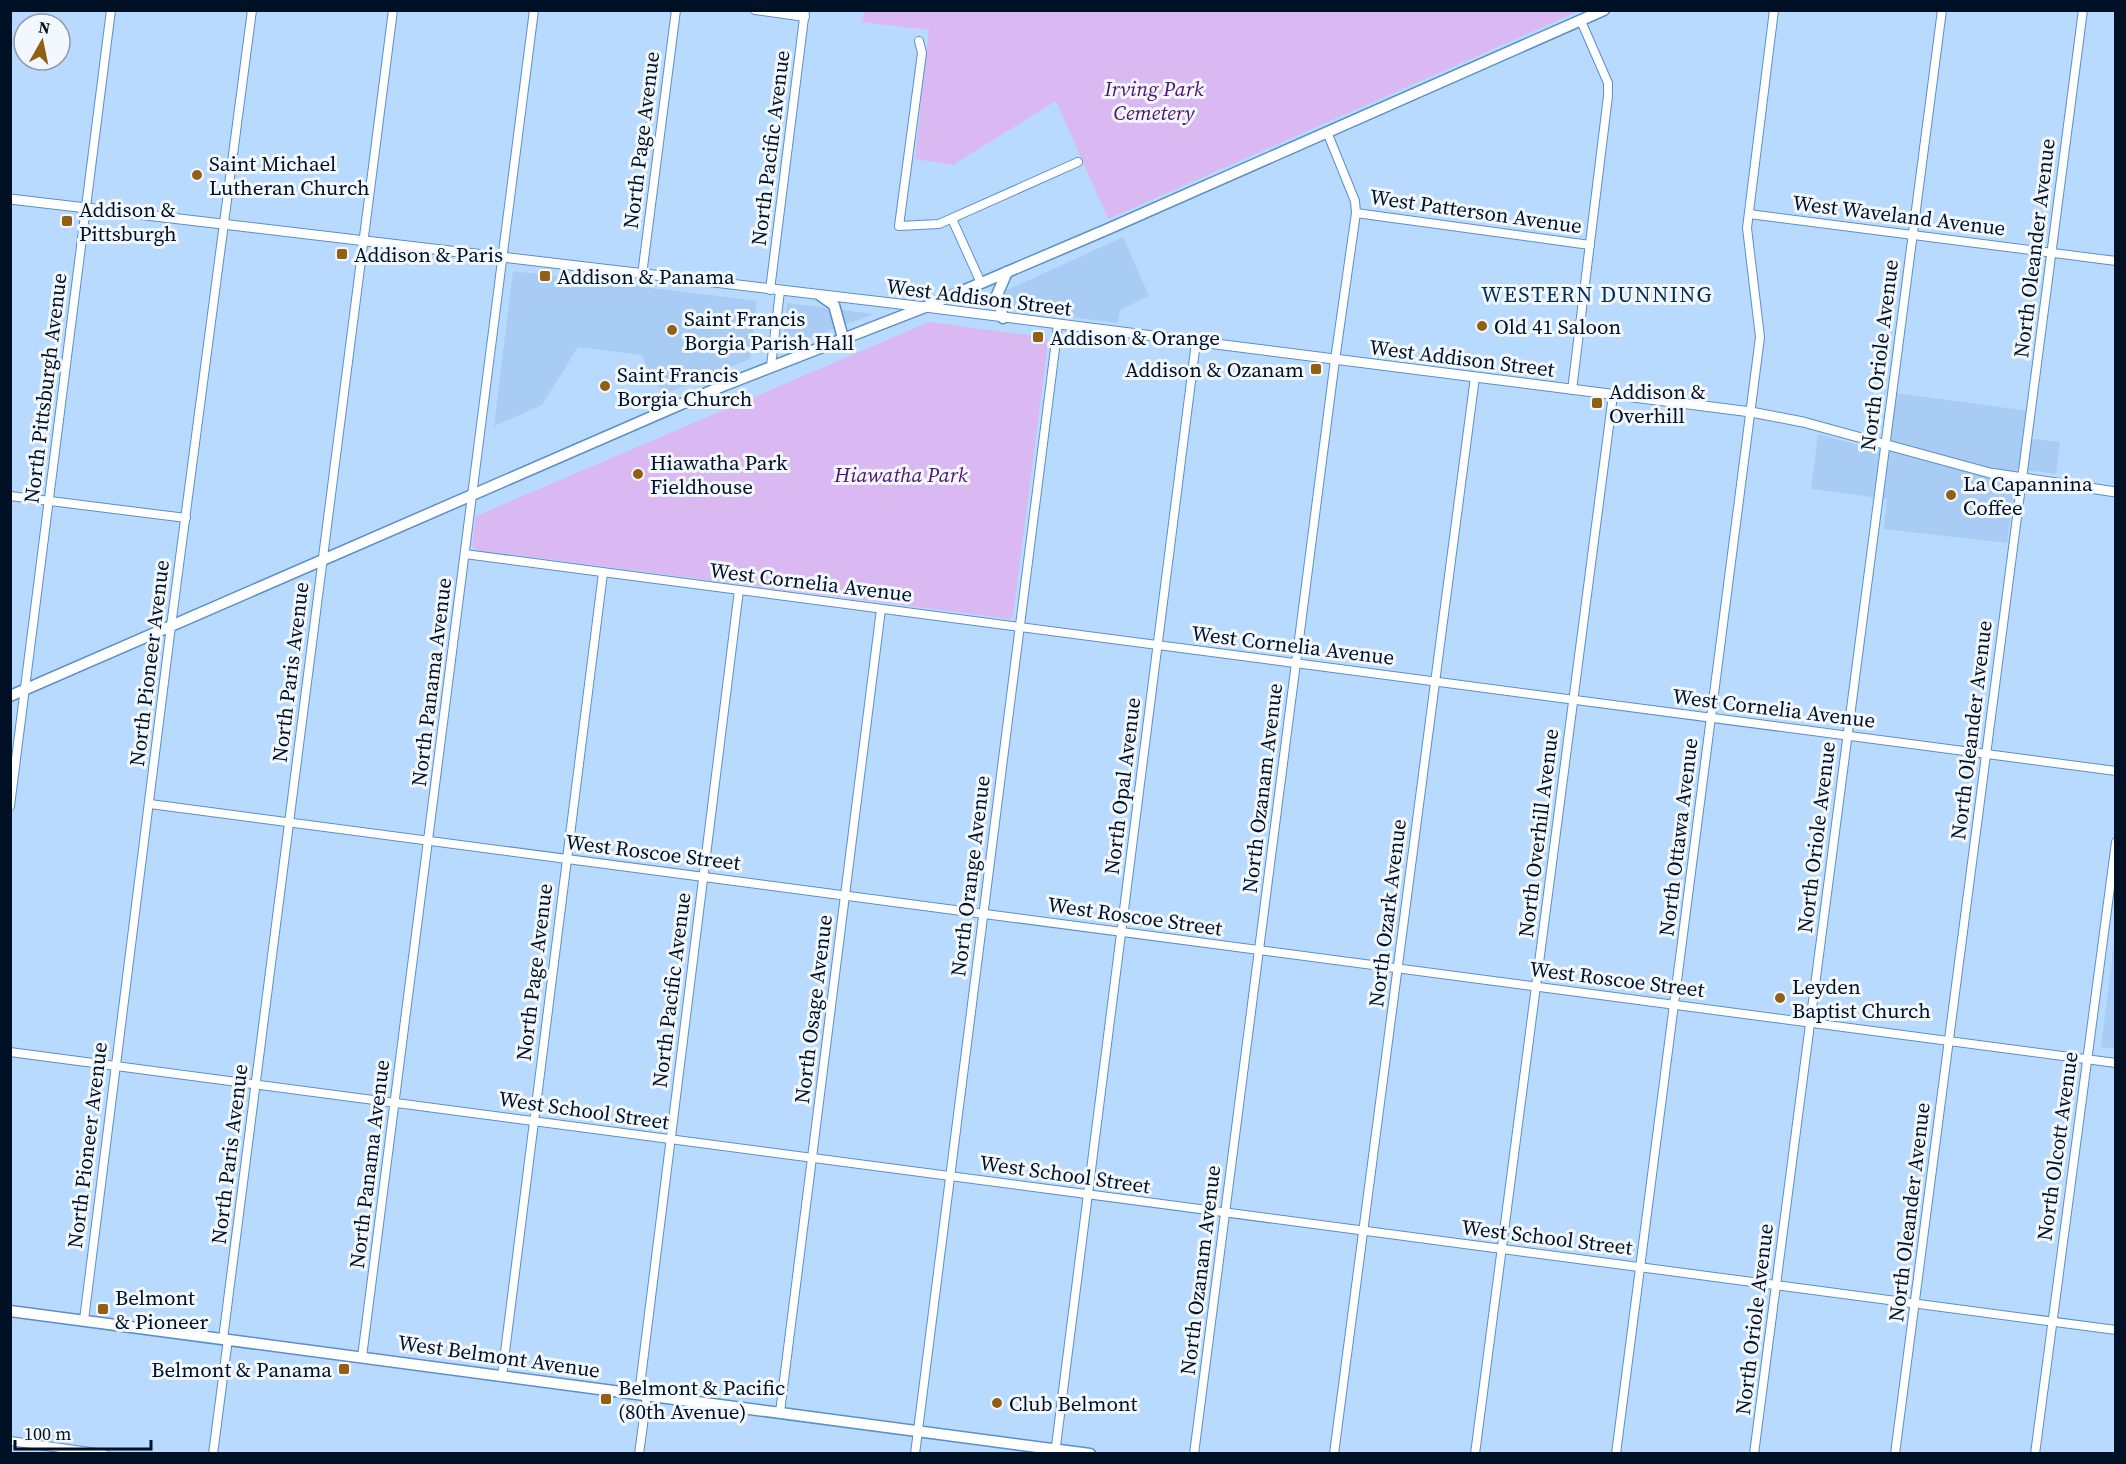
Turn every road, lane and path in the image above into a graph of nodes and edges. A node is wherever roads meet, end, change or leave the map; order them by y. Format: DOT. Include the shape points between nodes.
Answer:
graph roads {
  1 [pos="111,10"];
  2 [pos="252,10"];
  3 [pos="393,10"];
  4 [pos="534,10"];
  5 [pos="676,10"];
  6 [pos="755,10"];
  7 [pos="1605,10"];
  8 [pos="1774,10"];
  9 [pos="1942,10"];
  10 [pos="2083,10"];
  11 [pos="805,14"];
  12 [pos="1581,21"];
  13 [pos="919,41"];
  14 [pos="1327,132"];
  15 [pos="1078,162"];
  16 [pos="10,199"];
  17 [pos="86,208"];
  18 [pos="1356,213"];
  19 [pos="1749,214"];
  20 [pos="952,219"];
  21 [pos="225,225"];
  22 [pos="1912,235"];
  23 [pos="363,242"];
  24 [pos="1590,245"];
  25 [pos="2051,252"];
  26 [pos="503,258"];
  27 [pos="2115,261"];
  28 [pos="1007,272"];
  29 [pos="642,275"];
  30 [pos="981,283"];
  31 [pos="775,291"];
  32 [pos="821,296"];
  33 [pos="925,307"];
  34 [pos="1003,318"];
  35 [pos="1058,325"];
  36 [pos="843,338"];
  37 [pos="1196,342"];
  38 [pos="1335,360"];
  39 [pos="771,366"];
  40 [pos="1475,377"];
  41 [pos="1572,390"];
  42 [pos="1613,395"];
  43 [pos="1750,412"];
  44 [pos="1885,444"];
  45 [pos="2022,479"];
  46 [pos="2115,492"];
  47 [pos="10,495"];
  48 [pos="473,495"];
  49 [pos="49,501"];
  50 [pos="186,518"];
  51 [pos="465,554"];
  52 [pos="323,561"];
  53 [pos="603,573"];
  54 [pos="739,590"];
  55 [pos="881,609"];
  56 [pos="171,627"];
  57 [pos="1020,627"];
  58 [pos="1158,645"];
  59 [pos="1296,664"];
  60 [pos="1435,682"];
  61 [pos="25,690"];
  62 [pos="10,696"];
  63 [pos="1573,700"];
  64 [pos="1711,718"];
  65 [pos="1847,736"];
  66 [pos="1986,754"];
  67 [pos="2115,771"];
  68 [pos="150,804"];
  69 [pos="10,806"];
  70 [pos="289,823"];
  71 [pos="428,841"];
  72 [pos="2115,842"];
  73 [pos="567,859"];
  74 [pos="703,877"];
  75 [pos="844,896"];
  76 [pos="984,914"];
  77 [pos="1121,932"];
  78 [pos="1259,950"];
  79 [pos="1398,969"];
  80 [pos="1535,987"];
  81 [pos="1674,1005"];
  82 [pos="1810,1023"];
  83 [pos="1949,1041"];
  84 [pos="10,1052"];
  85 [pos="2087,1059"];
  86 [pos="2115,1063"];
  87 [pos="115,1066"];
  88 [pos="256,1085"];
  89 [pos="395,1103"];
  90 [pos="534,1121"];
  91 [pos="670,1140"];
  92 [pos="813,1158"];
  93 [pos="950,1176"];
  94 [pos="1088,1195"];
  95 [pos="1226,1213"];
  96 [pos="1363,1231"];
  97 [pos="1501,1249"];
  98 [pos="1640,1268"];
  99 [pos="1776,1286"];
  100 [pos="1915,1304"];
  101 [pos="10,1311"];
  102 [pos="84,1320"];
  103 [pos="2052,1322"];
  104 [pos="2115,1330"];
  105 [pos="226,1339"];
  106 [pos="362,1357"];
  107 [pos="502,1376"];
  108 [pos="643,1394"];
  109 [pos="780,1412"];
  110 [pos="918,1431"];
  111 [pos="10,1441"];
  112 [pos="1055,1451"];
  113 [pos="104,1454"];
  114 [pos="213,1454"];
  115 [pos="639,1454"];
  116 [pos="915,1454"];
  117 [pos="1090,1454"];
  118 [pos="1194,1454"];
  119 [pos="1334,1454"];
  120 [pos="1475,1454"];
  121 [pos="1616,1454"];
  122 [pos="1754,1454"];
  123 [pos="1895,1454"];
  124 [pos="2035,1454"];
  1 -- 17 [label="street, North Pittsburgh Avenue"];
  2 -- 21 [label="street, North Pioneer Avenue"];
  3 -- 23 [label="street, North Paris Avenue"];
  4 -- 26 [label="street, North Panama Avenue"];
  5 -- 29 [label="street, North Page Avenue"];
  6 -- 11 [label="street"];
  7 -- 12 [label="main road"];
  8 -- 19 [label="street, North Ottawa Avenue"];
  9 -- 22 [label="street, North Oriole Avenue"];
  10 -- 25 [label="street, North Oleander Avenue"];
  11 -- 31 [label="street, North Pacific Avenue"];
  12 -- 14 [label="main road"];
  12 -- 24 [label="street" via="1608,83"];
  13 -- 20 [label="street" via="922,53 899,226 932,225"];
  14 -- 18 [label="street, North Ozanam Avenue" via="1356,201"];
  14 -- 28 [label="main road"];
  15 -- 20 [label="street"];
  16 -- 17 [label="street, West Addison Street"];
  17 -- 21 [label="street, West Addison Street"];
  17 -- 49 [label="street, North Pittsburgh Avenue"];
  18 -- 24 [label="street, West Patterson Avenue"];
  18 -- 38 [label="street, North Ozanam Avenue"];
  19 -- 22 [label="street, West Waveland Avenue"];
  19 -- 43 [label="street, North Ottawa Avenue" via="1747,228 1760,337"];
  20 -- 30 [label="street"];
  21 -- 23 [label="street, West Addison Street"];
  21 -- 50 [label="street, North Pioneer Avenue"];
  22 -- 25 [label="street, West Waveland Avenue"];
  22 -- 44 [label="street, North Oriole Avenue"];
  23 -- 26 [label="street, West Addison Street"];
  23 -- 52 [label="street, North Paris Avenue"];
  24 -- 41 [label="street"];
  25 -- 27 [label="street, West Waveland Avenue"];
  25 -- 45 [label="street, North Oleander Avenue"];
  26 -- 29 [label="street, West Addison Street"];
  26 -- 48 [label="street, North Panama Avenue"];
  28 -- 30 [label="main road"];
  28 -- 34 [label="main road" via="997,295"];
  29 -- 31 [label="street, West Addison Street"];
  30 -- 33 [label="main road"];
  31 -- 32 [label="street, West Addison Street"];
  31 -- 39 [label="street, North Pacific Avenue"];
  32 -- 33 [label="street, West Addison Street"];
  32 -- 36 [label="main road" via="834,305"];
  33 -- 34 [label="street, West Addison Street"];
  33 -- 36 [label="main road"];
  34 -- 35 [label="street, West Addison Street"];
  35 -- 37 [label="street, West Addison Street"];
  35 -- 57 [label="street, North Orange Avenue"];
  36 -- 39 [label="main road"];
  37 -- 38 [label="street, West Addison Street"];
  37 -- 58 [label="street, North Opal Avenue"];
  38 -- 40 [label="street, West Addison Street"];
  38 -- 59 [label="street, North Ozanam Avenue"];
  39 -- 48 [label="main road"];
  40 -- 41 [label="street, West Addison Street"];
  40 -- 60 [label="street, North Ozark Avenue"];
  41 -- 42 [label="street, West Addison Street"];
  42 -- 43 [label="street, West Addison Street"];
  42 -- 63 [label="street, North Overhill Avenue"];
  43 -- 44 [label="street, West Addison Street"];
  43 -- 64 [label="street, North Ottawa Avenue"];
  44 -- 45 [label="street, West Addison Street" via="1958,466"];
  44 -- 65 [label="street, North Oriole Avenue"];
  45 -- 46 [label="street, West Addison Street"];
  45 -- 66 [label="street, North Oleander Avenue"];
  47 -- 49 [label="street"];
  48 -- 51 [label="street, North Panama Avenue"];
  48 -- 52 [label="main road"];
  49 -- 50 [label="street"];
  49 -- 61 [label="street, North Pittsburgh Avenue"];
  50 -- 56 [label="street, North Pioneer Avenue"];
  51 -- 53 [label="street, West Cornelia Avenue"];
  51 -- 71 [label="street, North Panama Avenue"];
  52 -- 56 [label="main road"];
  52 -- 70 [label="street, North Paris Avenue"];
  53 -- 54 [label="street, West Cornelia Avenue"];
  53 -- 73 [label="street, North Page Avenue"];
  54 -- 55 [label="street, West Cornelia Avenue"];
  54 -- 74 [label="street, North Pacific Avenue"];
  55 -- 57 [label="street, West Cornelia Avenue"];
  55 -- 75 [label="street, North Osage Avenue"];
  56 -- 61 [label="main road"];
  56 -- 68 [label="street, North Pioneer Avenue"];
  57 -- 58 [label="street, West Cornelia Avenue"];
  57 -- 76 [label="street, North Orange Avenue"];
  58 -- 59 [label="street, West Cornelia Avenue"];
  58 -- 77 [label="street, North Opal Avenue"];
  59 -- 60 [label="street, West Cornelia Avenue"];
  59 -- 78 [label="street, North Ozanam Avenue"];
  60 -- 63 [label="street, West Cornelia Avenue"];
  60 -- 79 [label="street, North Ozark Avenue"];
  61 -- 62 [label="main road"];
  61 -- 69 [label="street, North Pittsburgh Avenue"];
  63 -- 64 [label="street, West Cornelia Avenue"];
  63 -- 80 [label="street, North Overhill Avenue"];
  64 -- 65 [label="street, West Cornelia Avenue"];
  64 -- 81 [label="street, North Ottawa Avenue"];
  65 -- 66 [label="street, West Cornelia Avenue"];
  65 -- 82 [label="street, North Oriole Avenue"];
  66 -- 67 [label="street, West Cornelia Avenue"];
  66 -- 83 [label="street, North Oleander Avenue"];
  68 -- 70 [label="street, West Roscoe Street"];
  68 -- 87 [label="street, North Pioneer Avenue"];
  70 -- 71 [label="street, West Roscoe Street"];
  70 -- 88 [label="street, North Paris Avenue"];
  71 -- 73 [label="street, West Roscoe Street"];
  71 -- 89 [label="street, North Panama Avenue"];
  72 -- 85 [label="street, North Olcott Avenue"];
  73 -- 74 [label="street, West Roscoe Street"];
  73 -- 90 [label="street, North Page Avenue"];
  74 -- 75 [label="street, West Roscoe Street"];
  74 -- 91 [label="street, North Pacific Avenue"];
  75 -- 76 [label="street, West Roscoe Street"];
  75 -- 92 [label="street, North Osage Avenue"];
  76 -- 77 [label="street, West Roscoe Street"];
  76 -- 93 [label="street, North Orange Avenue"];
  77 -- 78 [label="street, West Roscoe Street"];
  77 -- 94 [label="street, North Opal Avenue"];
  78 -- 79 [label="street, West Roscoe Street"];
  78 -- 95 [label="street, North Ozanam Avenue"];
  79 -- 80 [label="street, West Roscoe Street"];
  79 -- 96 [label="street, North Ozark Avenue"];
  80 -- 81 [label="street, West Roscoe Street"];
  80 -- 97 [label="street, North Overhill Avenue"];
  81 -- 82 [label="street, West Roscoe Street"];
  81 -- 98 [label="street, North Ottawa Avenue"];
  82 -- 83 [label="street, West Roscoe Street"];
  82 -- 99 [label="street, North Oriole Avenue"];
  83 -- 85 [label="street, West Roscoe Street"];
  83 -- 100 [label="street, North Oleander Avenue"];
  84 -- 87 [label="street, West School Street"];
  85 -- 86 [label="street, West Roscoe Street"];
  85 -- 103 [label="street, North Olcott Avenue"];
  87 -- 88 [label="street, West School Street"];
  87 -- 102 [label="street, North Pioneer Avenue"];
  88 -- 89 [label="street, West School Street"];
  88 -- 105 [label="street, North Paris Avenue"];
  89 -- 90 [label="street, West School Street"];
  89 -- 106 [label="street, North Panama Avenue"];
  90 -- 91 [label="street, West School Street"];
  90 -- 107 [label="street, North Page Avenue"];
  91 -- 92 [label="street, West School Street"];
  91 -- 108 [label="street, North Pacific Avenue"];
  92 -- 93 [label="street, West School Street"];
  92 -- 109 [label="street, North Osage Avenue"];
  93 -- 94 [label="street, West School Street"];
  93 -- 110 [label="street, North Orange Avenue"];
  94 -- 95 [label="street, West School Street"];
  94 -- 112 [label="street, North Opal Avenue"];
  95 -- 96 [label="street, West School Street"];
  95 -- 118 [label="street, North Ozanam Avenue"];
  96 -- 97 [label="street, West School Street"];
  96 -- 119 [label="street, North Ozark Avenue"];
  97 -- 98 [label="street, West School Street"];
  97 -- 120 [label="street, North Overhill Avenue"];
  98 -- 99 [label="street, West School Street"];
  98 -- 121 [label="street, North Ottawa Avenue"];
  99 -- 100 [label="street, West School Street"];
  99 -- 122 [label="street, North Oriole Avenue"];
  100 -- 103 [label="street, West School Street"];
  100 -- 123 [label="street, North Oleander Avenue"];
  101 -- 102 [label="main road, West Belmont Avenue"];
  102 -- 105 [label="main road, West Belmont Avenue"];
  103 -- 104 [label="street, West School Street"];
  103 -- 124 [label="street, North Olcott Avenue"];
  105 -- 106 [label="main road, West Belmont Avenue"];
  105 -- 114 [label="street, North Paris Avenue"];
  106 -- 107 [label="main road, West Belmont Avenue"];
  107 -- 108 [label="main road, West Belmont Avenue"];
  108 -- 109 [label="main road, West Belmont Avenue"];
  108 -- 115 [label="street, North Pacific Avenue"];
  109 -- 110 [label="main road, West Belmont Avenue"];
  110 -- 112 [label="main road, West Belmont Avenue"];
  110 -- 116 [label="street, North Orange Avenue"];
  111 -- 113 [label="street"];
  112 -- 117 [label="main road, West Belmont Avenue"];
}
